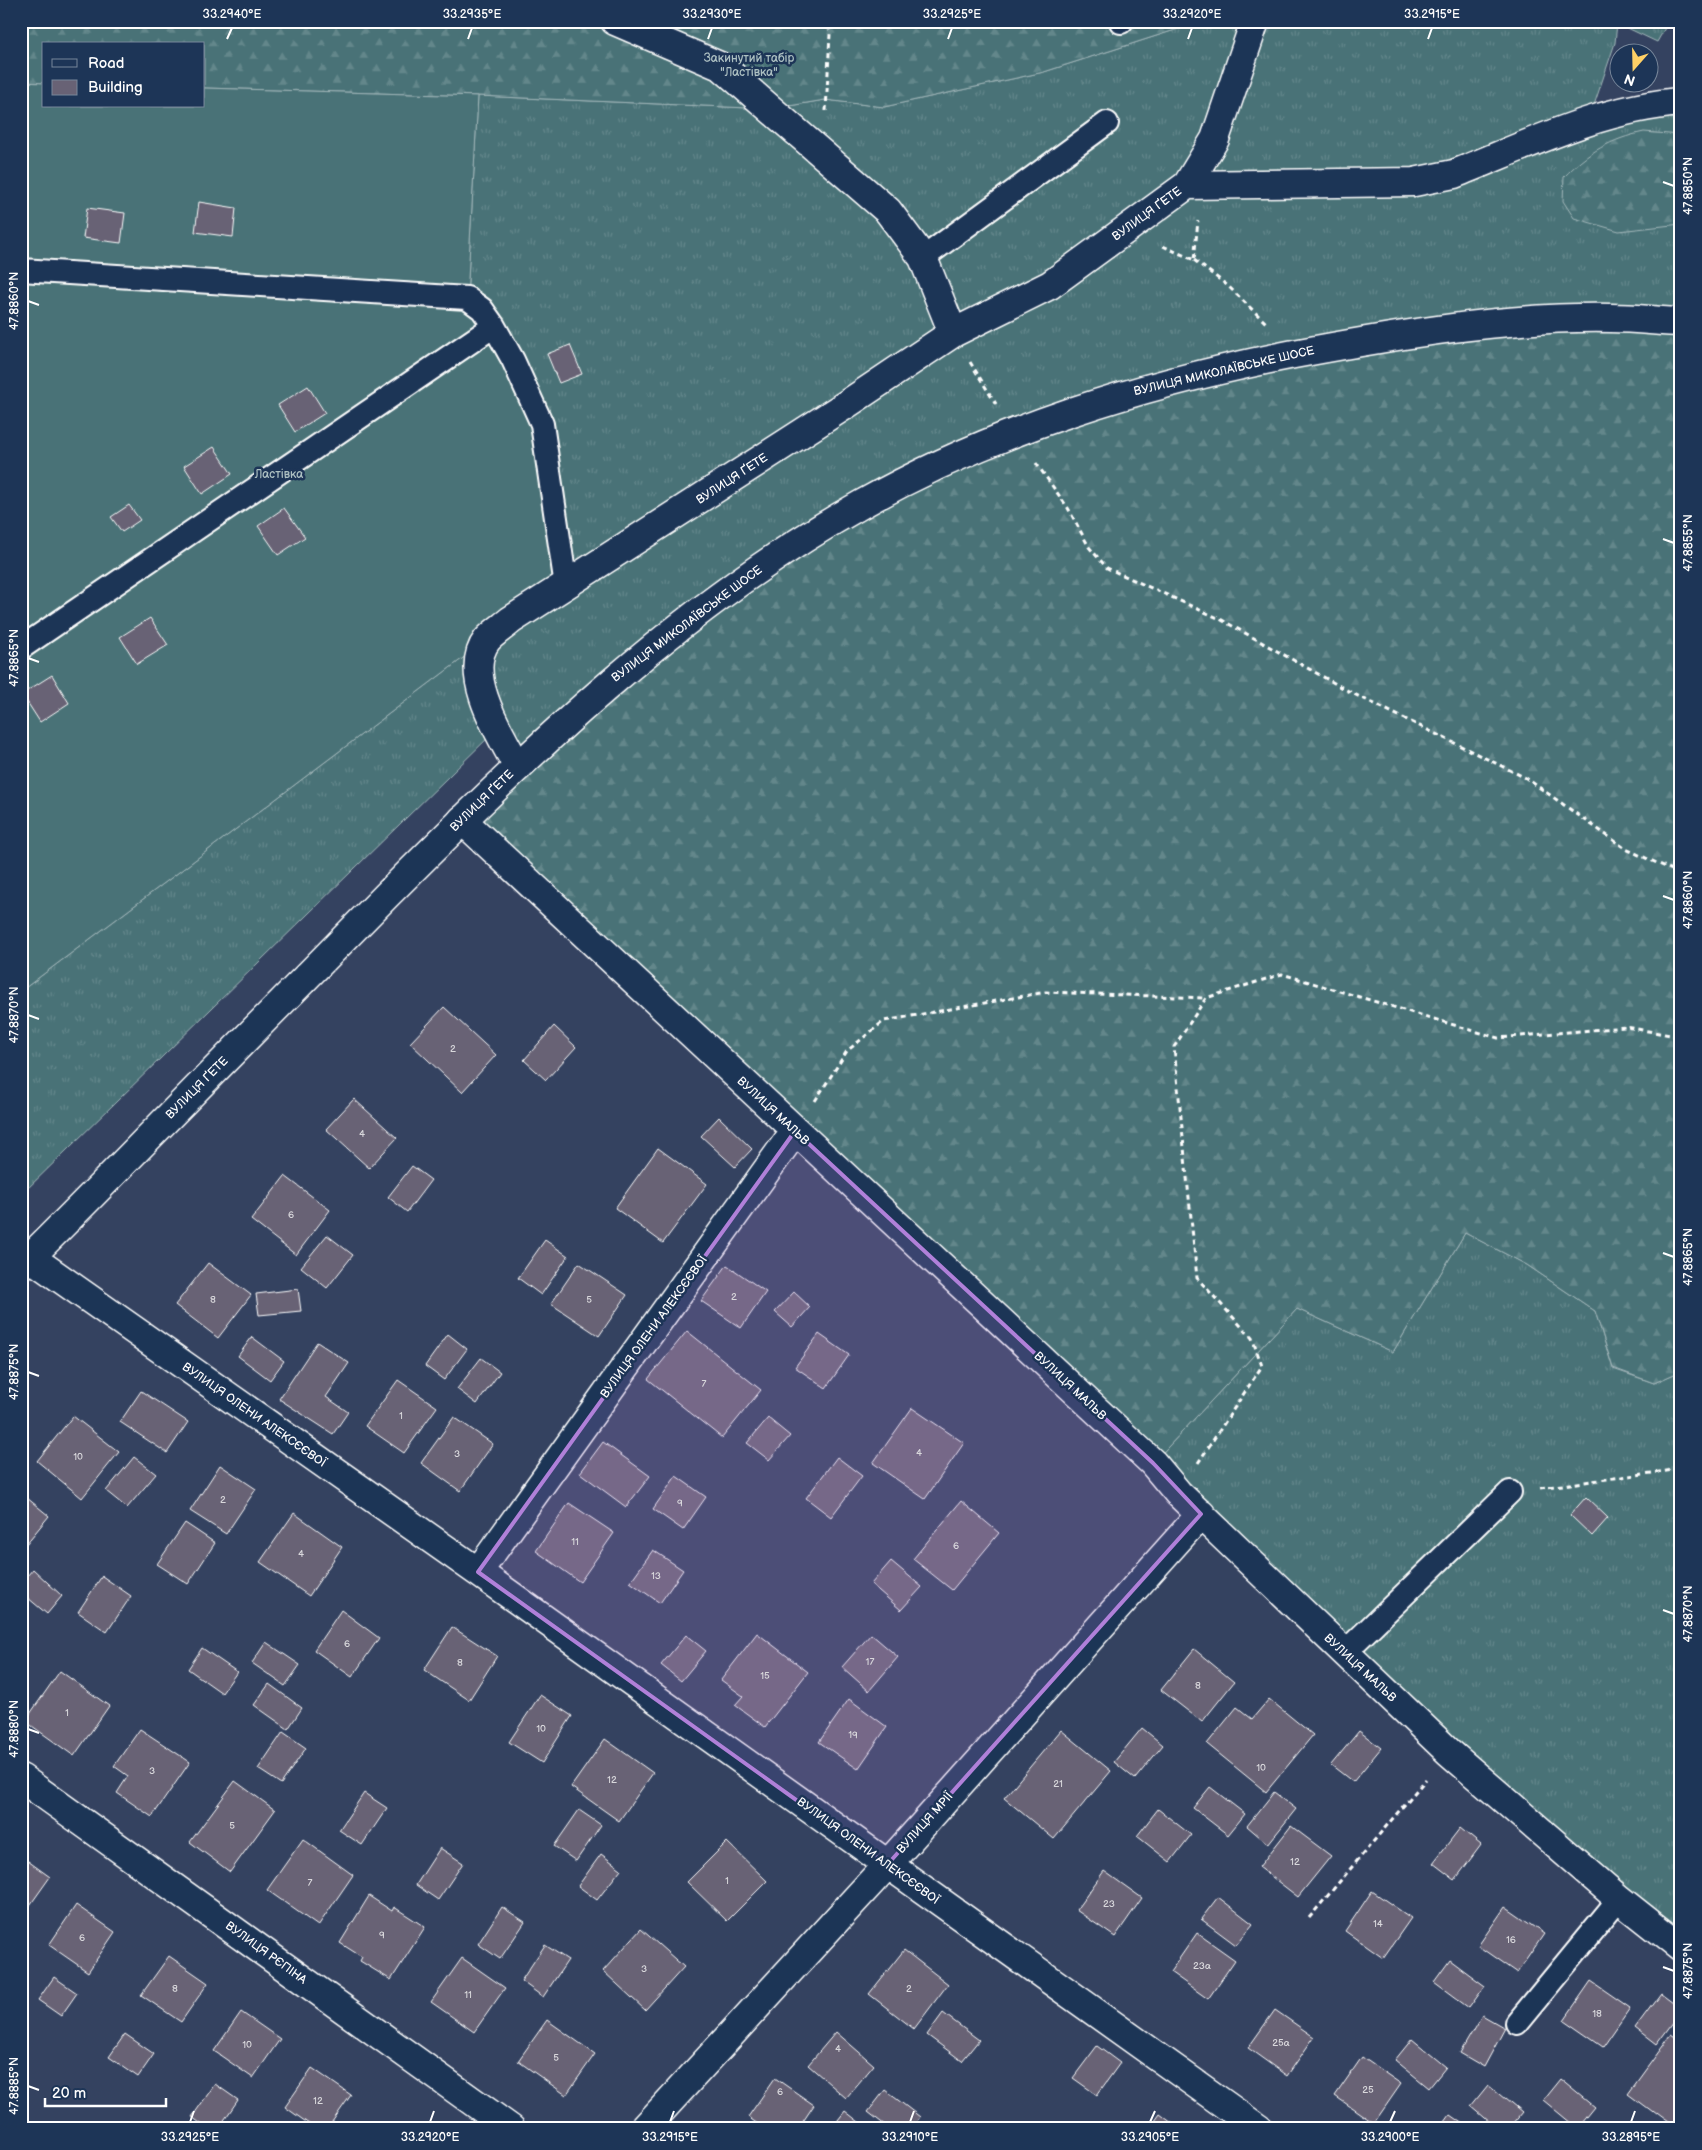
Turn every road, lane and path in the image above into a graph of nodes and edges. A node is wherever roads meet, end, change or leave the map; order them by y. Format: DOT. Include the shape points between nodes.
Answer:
graph roads {
  1 [pos="615,21"];
  2 [pos="828,21"];
  3 [pos="1255,21"];
  4 [pos="1681,102"];
  5 [pos="1107,122"];
  6 [pos="824,154"];
  7 [pos="1187,185"];
  8 [pos="923,258"];
  9 [pos="1194,260"];
  10 [pos="21,270"];
  11 [pos="1681,322"];
  12 [pos="494,326"];
  13 [pos="953,333"];
  14 [pos="1292,355"];
  15 [pos="1013,432"];
  16 [pos="566,586"];
  17 [pos="21,648"];
  18 [pos="518,767"];
  19 [pos="462,820"];
  20 [pos="1681,855"];
  21 [pos="1675,870"];
  22 [pos="1681,874"];
  23 [pos="1206,998"];
  24 [pos="1681,1038"];
  25 [pos="795,1131"];
  26 [pos="26,1261"];
  27 [pos="1681,1468"];
  28 [pos="1510,1492"];
  29 [pos="1178,1493"];
  30 [pos="1201,1514"];
  31 [pos="478,1572"];
  32 [pos="1344,1653"];
  33 [pos="1449,1752"];
  34 [pos="21,1778"];
  35 [pos="887,1866"];
  36 [pos="1619,1899"];
  37 [pos="1309,1918"];
  38 [pos="1681,1948"];
  39 [pos="1517,2023"];
  40 [pos="511,2129"];
  41 [pos="644,2129"];
  42 [pos="1259,2129"];
  1 -- 6 [label="street" via="722,67"];
  2 -- 6 [label="path"];
  3 -- 7 [label="street, ВУЛИЦЯ ҐЕТЕ" via="1215,139"];
  4 -- 7 [label="street" via="1628,109 1589,121 1438,178 1414,182"];
  5 -- 8 [label="lane"];
  6 -- 8 [label="street" via="888,211"];
  7 -- 13 [label="street, ВУЛИЦЯ ҐЕТЕ" via="1050,285"];
  8 -- 13 [label="street"];
  9 -- 14 [label="path" via="1228,286 1266,323"];
  10 -- 12 [label="lane" via="467,298 482,309"];
  11 -- 14 [label="street, ВУЛИЦЯ МИКОЛАЇВСЬКЕ ШОСЕ" via="1608,318 1496,323 1366,340"];
  12 -- 16 [label="lane" via="542,424"];
  12 -- 17 [label="lane"];
  13 -- 15 [label="path"];
  13 -- 16 [label="street, ВУЛИЦЯ ҐЕТЕ"];
  14 -- 15 [label="street, ВУЛИЦЯ МИКОЛАЇВСЬКЕ ШОСЕ" via="1232,366 1124,394"];
  15 -- 18 [label="street, ВУЛИЦЯ МИКОЛАЇВСЬКЕ ШОСЕ" via="861,505 748,575 607,685"];
  15 -- 21 [label="path" via="1068,508 1089,547 1107,568 1220,619 1352,693 1526,778 1626,849"];
  16 -- 18 [label="street, ВУЛИЦЯ ҐЕТЕ" via="511,620 487,640 478,659 481,687 489,712"];
  18 -- 19 [label="street, ВУЛИЦЯ ҐЕТЕ"];
  19 -- 25 [label="street, ВУЛИЦЯ МАЛЬВ"];
  19 -- 26 [label="street, ВУЛИЦЯ ҐЕТЕ"];
  20 -- 21 [label="path"];
  21 -- 22 [label="path"];
  23 -- 24 [label="path" via="1282,974 1498,1038 1626,1027"];
  23 -- 25 [label="path" via="1046,992 884,1021 847,1051"];
  23 -- 29 [label="path" via="1174,1047 1197,1278 1252,1338 1262,1366"];
  25 -- 29 [label="street, ВУЛИЦЯ МАЛЬВ" via="1153,1463"];
  25 -- 31 [label="street, ВУЛИЦЯ ОЛЕНИ АЛЕКСЄЄВОЇ"];
  26 -- 31 [label="street, ВУЛИЦЯ ОЛЕНИ АЛЕКСЄЄВОЇ"];
  27 -- 28 [label="path"];
  28 -- 32 [label="lane"];
  29 -- 30 [label="street, ВУЛИЦЯ МАЛЬВ"];
  30 -- 32 [label="street, ВУЛИЦЯ МАЛЬВ"];
  30 -- 35 [label="street, ВУЛИЦЯ МРІЇ"];
  31 -- 35 [label="street, ВУЛИЦЯ ОЛЕНИ АЛЕКСЄЄВОЇ"];
  32 -- 33 [label="street, ВУЛИЦЯ МАЛЬВ"];
  33 -- 36 [label="street, ВУЛИЦЯ МАЛЬВ"];
  33 -- 37 [label="path"];
  34 -- 40 [label="street, ВУЛИЦЯ РЄПІНА"];
  35 -- 41 [label="street, ВУЛИЦЯ МРІЇ"];
  35 -- 42 [label="street, ВУЛИЦЯ ОЛЕНИ АЛЕКСЄЄВОЇ"];
  36 -- 38 [label="street, ВУЛИЦЯ МАЛЬВ"];
  36 -- 39 [label="lane"];
}
